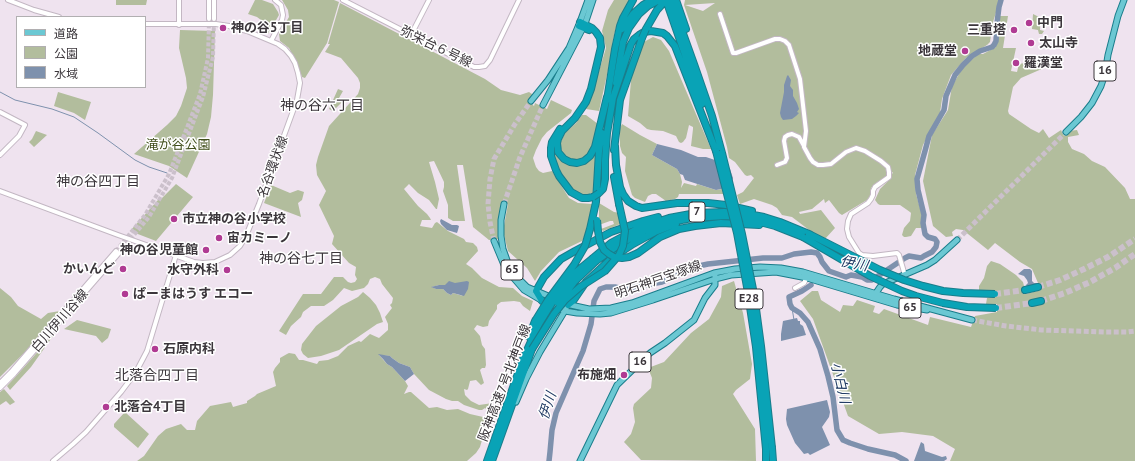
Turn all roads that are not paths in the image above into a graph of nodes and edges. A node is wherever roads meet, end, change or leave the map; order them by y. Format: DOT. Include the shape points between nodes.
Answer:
graph roads {
  1 [pos="8,0"];
  2 [pos="178,0"];
  3 [pos="208,0"];
  4 [pos="214,0"];
  5 [pos="275,0"];
  6 [pos="343,0"];
  7 [pos="429,0"];
  8 [pos="520,0"];
  9 [pos="588,0"];
  10 [pos="593,0"];
  11 [pos="633,0"];
  12 [pos="651,0"];
  13 [pos="671,0"];
  14 [pos="676,0"];
  15 [pos="1124,0"];
  16 [pos="662,1"];
  17 [pos="720,14"];
  18 [pos="54,16"];
  19 [pos="146,24"];
  20 [pos="179,25"];
  21 [pos="582,25"];
  22 [pos="411,35"];
  23 [pos="617,40"];
  24 [pos="271,41"];
  25 [pos="694,64"];
  26 [pos="625,65"];
  27 [pos="610,98"];
  28 [pos="620,100"];
  29 [pos="531,101"];
  30 [pos="543,105"];
  31 [pos="0,112"];
  32 [pos="1066,132"];
  33 [pos="615,146"];
  34 [pos="804,147"];
  35 [pos="719,152"];
  36 [pos="0,155"];
  37 [pos="777,165"];
  38 [pos="0,191"];
  39 [pos="594,199"];
  40 [pos="504,204"];
  41 [pos="683,215"];
  42 [pos="705,217"];
  43 [pos="780,222"];
  44 [pos="806,236"];
  45 [pos="957,240"];
  46 [pos="494,241"];
  47 [pos="176,255"];
  48 [pos="594,259"];
  49 [pos="904,272"];
  50 [pos="715,276"];
  51 [pos="808,276"];
  52 [pos="1038,287"];
  53 [pos="795,288"];
  54 [pos="1025,290"];
  55 [pos="536,291"];
  56 [pos="995,294"];
  57 [pos="874,296"];
  58 [pos="542,301"];
  59 [pos="1041,301"];
  60 [pos="1032,303"];
  61 [pos="568,305"];
  62 [pos="996,308"];
  63 [pos="565,311"];
  64 [pos="588,311"];
  65 [pos="972,320"];
  66 [pos="532,349"];
  67 [pos="0,383"];
  68 [pos="0,388"];
  69 [pos="512,390"];
  70 [pos="769,448"];
  71 [pos="53,461"];
  72 [pos="487,461"];
  73 [pos="493,461"];
  74 [pos="580,461"];
  75 [pos="766,461"];
  76 [pos="773,461"];
  1 -- 18 [label="street"];
  2 -- 20 [label="street"];
  3 -- 4 [label="street" via="211,19"];
  5 -- 24 [label="street" via="281,6 283,15"];
  6 -- 22 [label="street, 弥栄台６号線"];
  7 -- 22 [label="street"];
  8 -- 22 [label="street, 弥栄台６号線" via="485,66 474,67"];
  9 -- 21 [label="main road"];
  10 -- 21 [label="main road"];
  11 -- 23 [label="highway" via="621,23"];
  12 -- 23 [label="highway" via="630,18"];
  13 -- 25 [label="highway, E28"];
  14 -- 25 [label="highway" via="692,47"];
  15 -- 32 [label="main road, 16" via="1101,86 1092,103"];
  16 -- 27 [label="highway" via="648,6 639,14 626,35"];
  16 -- 28 [label="highway, bridge" via="642,38"];
  16 -- 35 [label="highway, E28"];
  17 -- 34 [label="street" via="733,53 780,39 789,45 800,79 806,131"];
  19 -- 20 [label="street, 名谷環状線"];
  20 -- 24 [label="street, 名谷環状線" via="229,26"];
  21 -- 27 [label="highway" via="592,28 597,33 601,47 586,102 558,139 558,152 564,159 577,163 590,156"];
  21 -- 29 [label="main road" via="548,80"];
  21 -- 30 [label="main road"];
  21 -- 39 [label="highway" via="597,41 594,66 584,100 555,136 551,152 554,166 571,192 582,198"];
  23 -- 27 [label="highway"];
  24 -- 47 [label="street, 名谷環状線" via="291,56 298,73 299,88 297,100 246,236 235,251 215,262 194,262"];
  25 -- 35 [label="highway, E28" via="712,116"];
  26 -- 27 [label="highway"];
  26 -- 28 [label="highway"];
  26 -- 35 [label="highway" via="629,48 639,35 657,31 667,36 675,46"];
  27 -- 39 [label="highway" via="599,151"];
  27 -- 39 [label="highway, bridge" via="605,179 603,189"];
  28 -- 33 [label="highway"];
  31 -- 36 [label="street" via="25,125 19,136"];
  33 -- 43 [label="highway" via="620,187 628,201 636,206 642,208 677,203 708,203 747,210"];
  33 -- 66 [label="highway, bridge" via="614,172 625,231 623,246 619,255 604,271 565,300"];
  34 -- 37 [label="street" via="799,137 788,135 784,141 787,158 785,162"];
  34 -- 49 [label="street" via="810,158 818,165 831,164 846,152 856,148 865,151 888,167 889,177 875,187 872,199 868,203 851,214 847,229 859,253 866,256 897,253"];
  35 -- 70 [label="highway, E28, bridge" via="747,287"];
  38 -- 47 [label="street, 名谷環状線"];
  39 -- 44 [label="highway, bridge" via="600,242 604,250 614,257 629,257 660,237 679,229 720,223 763,225"];
  39 -- 69 [label="highway, bridge" via="585,246 533,326"];
  40 -- 55 [label="main road, 65" via="501,236 508,263 520,280"];
  41 -- 43 [label="highway, 阪神高速7号北神戸線 / 7" via="696,212 743,213"];
  41 -- 48 [label="highway, 阪神高速7号北神戸線 / 7" via="641,227 611,243"];
  41 -- 55 [label="highway" via="668,215 643,221 593,241 561,259 544,277"];
  42 -- 44 [label="highway, 阪神高速7号北神戸線 / 7" via="726,216 758,221"];
  42 -- 48 [label="highway, 阪神高速7号北神戸線 / 7" via="679,220 644,231"];
  42 -- 61 [label="highway" via="676,224 625,249 596,272"];
  43 -- 44 [label="highway, 阪神高速7号北神戸線 / 7"];
  44 -- 56 [label="highway, 阪神高速7号北神戸線 / 7, bridge" via="904,280 944,291"];
  44 -- 62 [label="highway, 阪神高速7号北神戸線 / 7, bridge" via="870,276 902,291 943,303"];
  45 -- 57 [label="main road" via="927,265 883,284"];
  46 -- 58 [label="main road, 65" via="511,275 524,290"];
  47 -- 71 [label="street" via="147,351 136,372 86,432"];
  48 -- 66 [label="highway, 阪神高速7号北神戸線 / 7, bridge" via="559,301"];
  48 -- 69 [label="highway, 阪神高速7号北神戸線 / 7, bridge" via="576,272 544,315 528,347"];
  50 -- 51 [label="main road, 明石神戸宝塚線" via="735,269 760,267 781,268"];
  50 -- 64 [label="main road, 明石神戸宝塚線" via="632,303 600,311"];
  50 -- 74 [label="main road, 明石神戸宝塚線 / 16" via="715,285 693,321 650,353 617,385"];
  51 -- 53 [label="street" via="804,283"];
  51 -- 57 [label="main road, 明石神戸宝塚線"];
  52 -- 54 [label="highway"];
  55 -- 58 [label="highway"];
  55 -- 61 [label="main road, 65"];
  57 -- 65 [label="main road, 65" via="910,308 948,313"];
  58 -- 63 [label="main road, 65"];
  59 -- 60 [label="highway"];
  61 -- 63 [label="main road"];
  61 -- 64 [label="main road, 明石神戸宝塚線"];
  63 -- 64 [label="main road, 明石神戸宝塚線"];
  63 -- 73 [label="main road" via="526,379"];
  66 -- 73 [label="highway, 阪神高速7号北神戸線 / 7"];
  67 -- 68 [label="street, 白川伊川谷線" via="118,252"];
  69 -- 72 [label="highway, 阪神高速7号北神戸線 / 7"];
  70 -- 75 [label="highway, E28"];
  70 -- 76 [label="highway, E28"];
}
